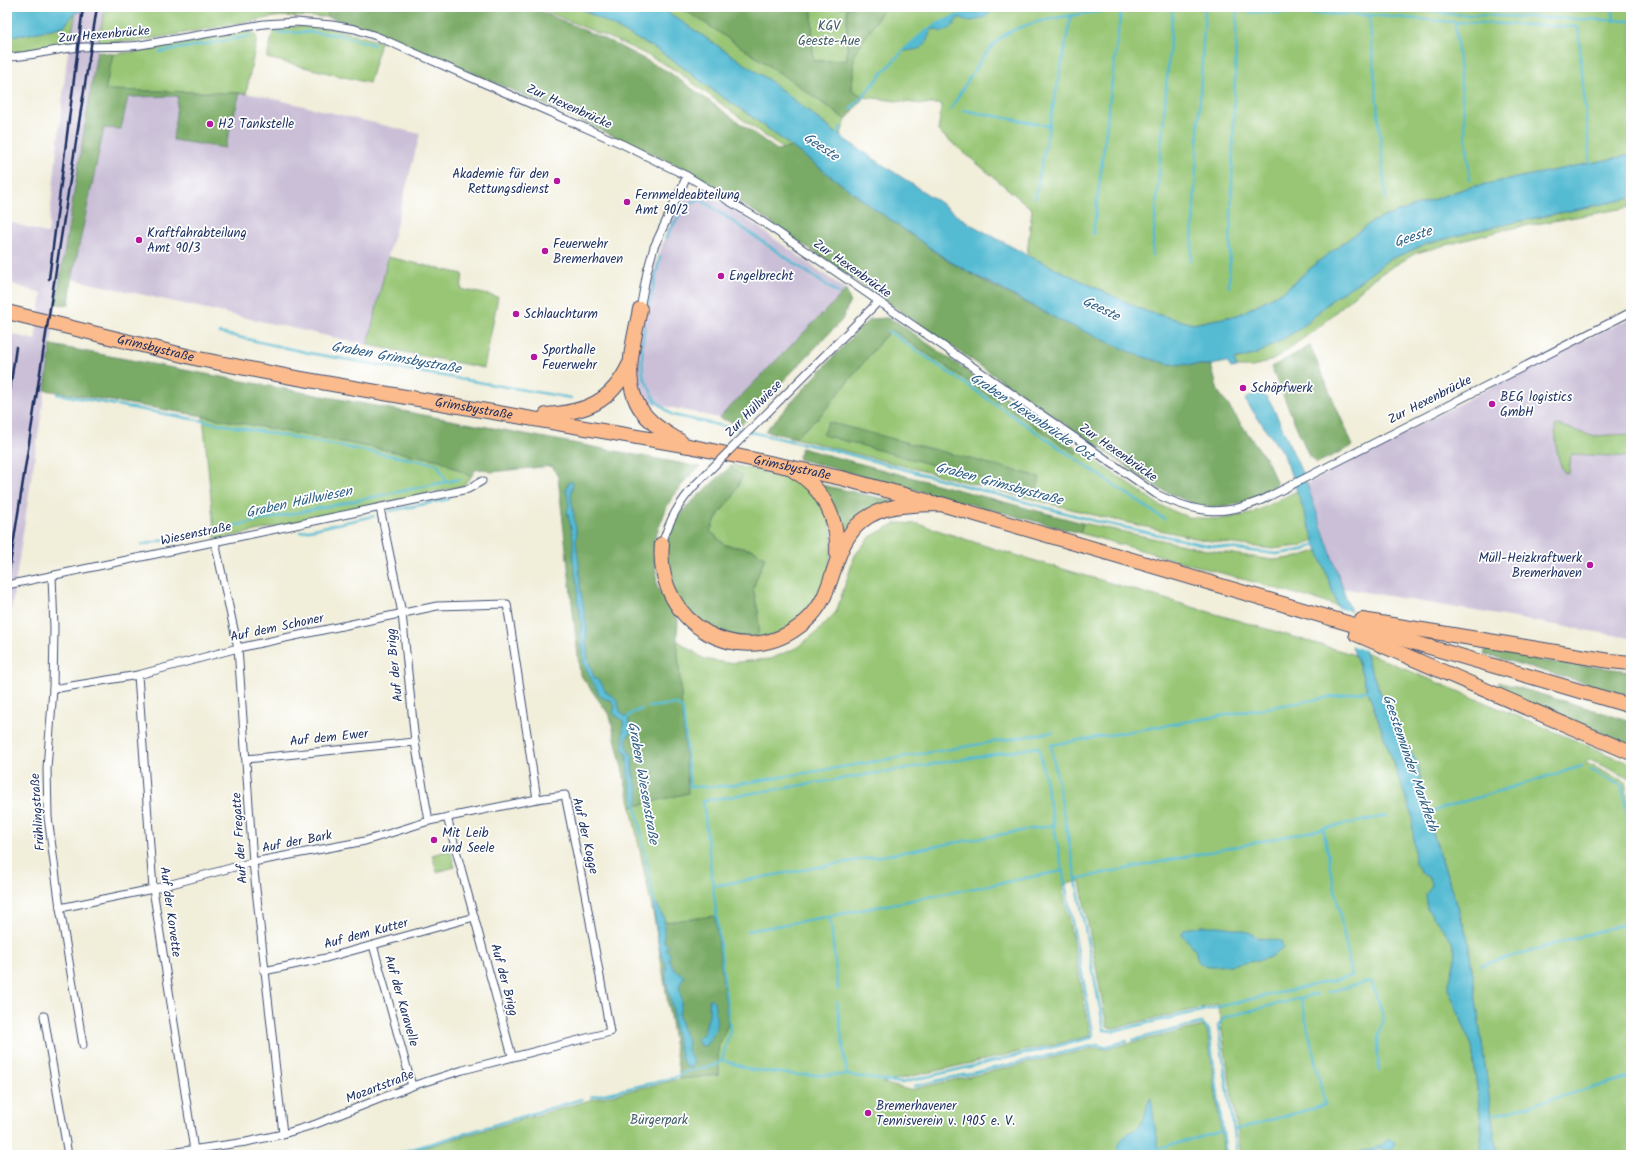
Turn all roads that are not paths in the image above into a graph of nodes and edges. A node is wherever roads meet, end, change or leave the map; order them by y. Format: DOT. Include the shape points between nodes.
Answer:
graph roads {
  1 [pos="7,58"];
  2 [pos="687,176"];
  3 [pos="878,302"];
  4 [pos="640,309"];
  5 [pos="7,312"];
  6 [pos="1631,312"];
  7 [pos="629,365"];
  8 [pos="524,416"];
  9 [pos="689,446"];
  10 [pos="785,466"];
  11 [pos="482,481"];
  12 [pos="941,504"];
  13 [pos="380,508"];
  14 [pos="215,542"];
  15 [pos="662,544"];
  16 [pos="836,560"];
  17 [pos="52,576"];
  18 [pos="7,585"];
  19 [pos="402,613"];
  20 [pos="1366,630"];
  21 [pos="238,648"];
  22 [pos="1631,663"];
  23 [pos="138,674"];
  24 [pos="53,688"];
  25 [pos="1631,706"];
  26 [pos="414,742"];
  27 [pos="1631,753"];
  28 [pos="246,759"];
  29 [pos="537,799"];
  30 [pos="447,817"];
  31 [pos="429,821"];
  32 [pos="253,862"];
  33 [pos="153,889"];
  34 [pos="60,908"];
  35 [pos="474,917"];
  36 [pos="373,945"];
  37 [pos="264,971"];
  38 [pos="44,1016"];
  39 [pos="610,1032"];
  40 [pos="83,1045"];
  41 [pos="512,1056"];
  42 [pos="412,1086"];
  43 [pos="282,1134"];
  44 [pos="194,1150"];
  45 [pos="68,1155"];
  46 [pos="156,1155"];
  1 -- 2 [label="street, Zur Hexenbrücke" via="70,48 127,47 264,24 296,22 332,25 376,36 430,58"];
  2 -- 3 [label="street, Zur Hexenbrücke" via="757,218"];
  2 -- 4 [label="street" via="654,247"];
  3 -- 6 [label="street, Zur Hexenbrücke" via="1156,494 1174,503 1212,511 1228,511 1262,500"];
  3 -- 15 [label="street, Zur Hüllwiese, bridge" via="696,484 672,514"];
  4 -- 7 [label="highway"];
  5 -- 8 [label="highway, Grimsbystraße" via="199,359"];
  7 -- 8 [label="highway" via="615,387 595,404 575,412"];
  7 -- 9 [label="highway" via="632,391 643,414 658,428"];
  8 -- 9 [label="highway, Grimsbystraße"];
  9 -- 10 [label="highway, Grimsbystraße"];
  10 -- 12 [label="highway, Grimsbystraße"];
  10 -- 16 [label="highway" via="815,488 826,504 834,522"];
  11 -- 13 [label="street, Wiesenstraße" via="468,489"];
  12 -- 16 [label="highway" via="898,506 874,513 846,537"];
  12 -- 20 [label="highway, Grimsbystraße"];
  13 -- 14 [label="street, Wiesenstraße"];
  13 -- 19 [label="street, Auf der Brigg"];
  14 -- 17 [label="street, Wiesenstraße"];
  14 -- 21 [label="street, Auf der Fregatte"];
  15 -- 16 [label="highway" via="665,581 678,609 701,630 719,639 739,643 770,641 789,633 806,621 819,606 829,588"];
  17 -- 18 [label="street, Wiesenstraße"];
  17 -- 24 [label="street, Frühlingstraße"];
  19 -- 21 [label="street, Auf dem Schoner"];
  19 -- 26 [label="street, Auf der Brigg"];
  19 -- 29 [label="street, Auf dem Schoner" via="437,606 507,604"];
  20 -- 22 [label="highway"];
  20 -- 25 [label="highway"];
  20 -- 27 [label="highway"];
  21 -- 23 [label="street, Auf dem Schoner"];
  21 -- 28 [label="street, Auf der Fregatte"];
  23 -- 24 [label="street, Auf dem Schoner"];
  23 -- 33 [label="street, Auf der Korvette"];
  24 -- 34 [label="street, Frühlingstraße" via="47,768 48,817"];
  26 -- 28 [label="street, Auf dem Ewer"];
  26 -- 31 [label="street, Auf der Brigg"];
  28 -- 32 [label="street, Auf der Fregatte"];
  29 -- 30 [label="street, Auf der Bark"];
  29 -- 39 [label="street, Auf der Kogge" via="564,795"];
  30 -- 31 [label="street, Auf der Bark"];
  30 -- 35 [label="street, Auf der Brigg"];
  31 -- 32 [label="street, Auf der Bark" via="365,841"];
  32 -- 33 [label="street, Auf der Bark"];
  32 -- 37 [label="street, Auf der Fregatte"];
  33 -- 34 [label="street, Auf der Bark"];
  33 -- 44 [label="street, Auf der Korvette"];
  34 -- 40 [label="street, Frühlingstraße"];
  35 -- 36 [label="street, Auf dem Kutter"];
  35 -- 41 [label="street, Auf der Brigg"];
  36 -- 37 [label="street, Auf dem Kutter"];
  36 -- 42 [label="street, Auf der Karavelle"];
  37 -- 43 [label="street, Auf der Fregatte"];
  38 -- 45 [label="street"];
  39 -- 41 [label="street, Mozartstraße"];
  41 -- 42 [label="street, Mozartstraße"];
  42 -- 43 [label="street, Mozartstraße" via="316,1124"];
  43 -- 44 [label="street, Mozartstraße"];
  44 -- 46 [label="street, Mozartstraße"];
}
